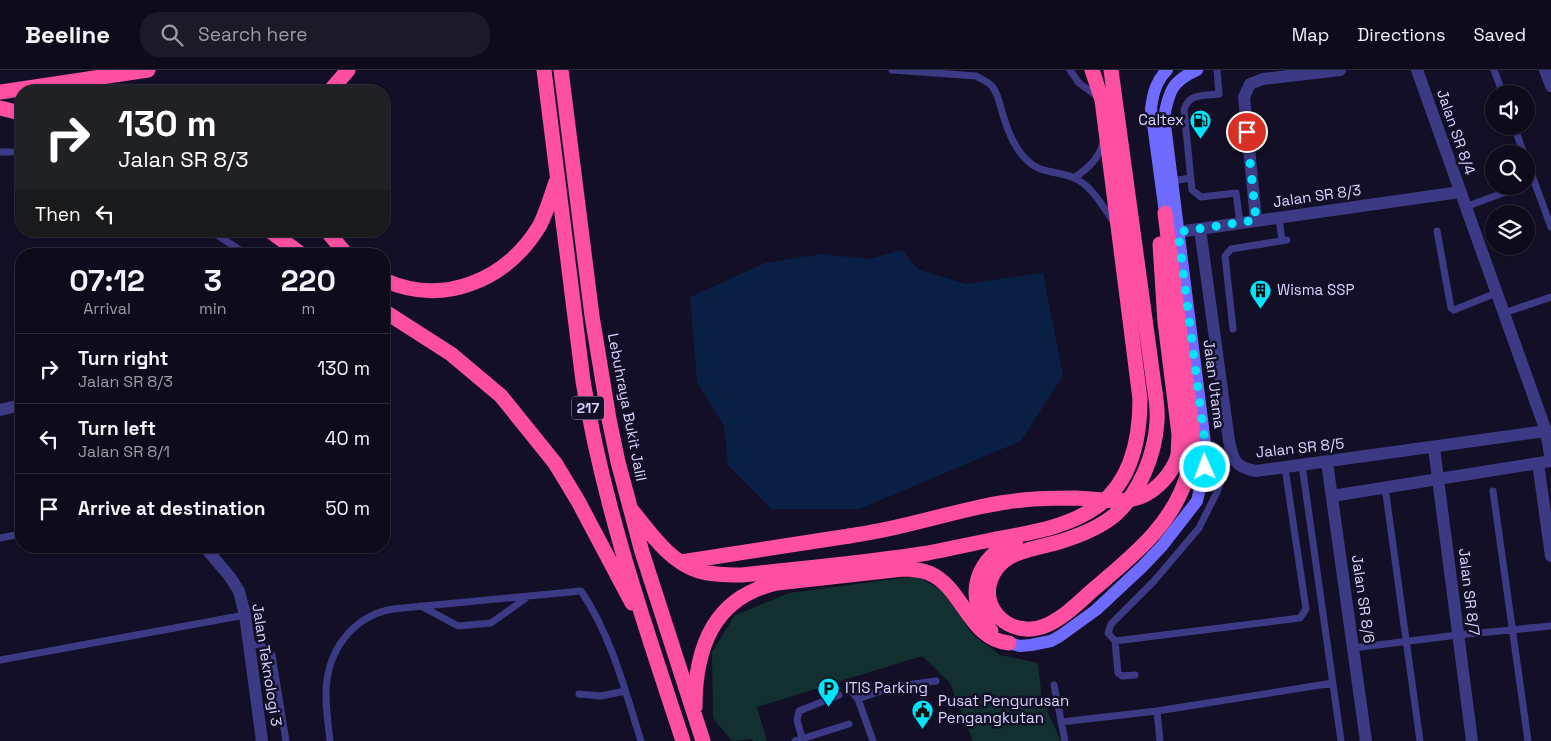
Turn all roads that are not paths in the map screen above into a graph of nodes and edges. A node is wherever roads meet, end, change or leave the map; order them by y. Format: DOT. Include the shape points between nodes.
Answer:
graph roads {
  1 [pos="148,70"];
  2 [pos="348,70"];
  3 [pos="544,70"];
  4 [pos="561,70"];
  5 [pos="892,70"];
  6 [pos="1070,70"];
  7 [pos="1092,70"];
  8 [pos="1111,70"];
  9 [pos="1167,70"];
  10 [pos="1197,70"];
  11 [pos="1217,70"];
  12 [pos="1340,70"];
  13 [pos="1417,70"];
  14 [pos="1494,70"];
  15 [pos="1545,70"];
  16 [pos="47,85"];
  17 [pos="335,85"];
  18 [pos="1499,85"];
  19 [pos="1551,86"];
  20 [pos="15,90"];
  21 [pos="0,92"];
  22 [pos="1102,100"];
  23 [pos="0,108"];
  24 [pos="15,111"];
  25 [pos="1106,130"];
  26 [pos="0,152"];
  27 [pos="15,152"];
  28 [pos="557,178"];
  29 [pos="1074,178"];
  30 [pos="1191,178"];
  31 [pos="1172,181"];
  32 [pos="1535,182"];
  33 [pos="1460,192"];
  34 [pos="1498,195"];
  35 [pos="1465,207"];
  36 [pos="1165,213"];
  37 [pos="1279,217"];
  38 [pos="1256,220"];
  39 [pos="1240,223"];
  40 [pos="1551,227"];
  41 [pos="1118,228"];
  42 [pos="1200,229"];
  43 [pos="1436,230"];
  44 [pos="1178,232"];
  45 [pos="220,237"];
  46 [pos="278,237"];
  47 [pos="332,237"];
  48 [pos="237,248"];
  49 [pos="293,248"];
  50 [pos="341,248"];
  51 [pos="390,282"];
  52 [pos="1496,293"];
  53 [pos="1551,297"];
  54 [pos="1504,313"];
  55 [pos="390,314"];
  56 [pos="1232,329"];
  57 [pos="15,406"];
  58 [pos="0,410"];
  59 [pos="1546,432"];
  60 [pos="1434,448"];
  61 [pos="1232,458"];
  62 [pos="1547,461"];
  63 [pos="1327,462"];
  64 [pos="1302,465"];
  65 [pos="1285,468"];
  66 [pos="1438,479"];
  67 [pos="1385,487"];
  68 [pos="1493,491"];
  69 [pos="1332,496"];
  70 [pos="630,508"];
  71 [pos="1033,532"];
  72 [pos="15,535"];
  73 [pos="0,538"];
  74 [pos="210,553"];
  75 [pos="1551,556"];
  76 [pos="681,562"];
  77 [pos="530,596"];
  78 [pos="421,606"];
  79 [pos="245,614"];
  80 [pos="1551,626"];
  81 [pos="1512,630"];
  82 [pos="648,632"];
  83 [pos="1458,635"];
  84 [pos="1115,641"];
  85 [pos="1407,642"];
  86 [pos="1009,643"];
  87 [pos="249,644"];
  88 [pos="1353,648"];
  89 [pos="0,660"];
  90 [pos="1135,675"];
  91 [pos="936,681"];
  92 [pos="1333,683"];
  93 [pos="1054,685"];
  94 [pos="625,691"];
  95 [pos="851,691"];
  96 [pos="579,694"];
  97 [pos="839,696"];
  98 [pos="858,699"];
  99 [pos="1157,711"];
  100 [pos="695,719"];
  101 [pos="1061,722"];
  102 [pos="849,724"];
  103 [pos="799,739"];
  104 [pos="262,741"];
  105 [pos="286,741"];
  106 [pos="330,741"];
  107 [pos="641,741"];
  108 [pos="683,741"];
  109 [pos="703,741"];
  110 [pos="873,741"];
  111 [pos="1065,741"];
  112 [pos="1160,741"];
  113 [pos="1341,741"];
  114 [pos="1366,741"];
  115 [pos="1420,741"];
  116 [pos="1472,741"];
  117 [pos="1528,741"];
  1 -- 16 [label="highway"];
  2 -- 17 [label="highway"];
  3 -- 28 [label="highway, 217"];
  4 -- 70 [label="highway, Lebuhraya Bukit Jalil / 217" via="601,379"];
  5 -- 29 [label="lane" via="976,76 985,81 999,99 1013,141 1022,156 1044,172"];
  6 -- 22 [label="lane" via="1079,83"];
  7 -- 22 [label="highway"];
  8 -- 36 [label="highway" via="1157,409 1156,432 1140,478 1116,514 1090,531 1012,556 998,566 990,585 991,606 1002,621 1015,628 1034,629 1054,621 1125,563 1168,516 1186,478 1192,453 1192,428"];
  9 -- 36 [label="street" via="1159,78 1151,108"];
  10 -- 31 [label="street, Jalan Utama" via="1185,75 1168,96 1164,117"];
  11 -- 30 [label="lane" via="1219,94 1192,98 1186,102 1184,110"];
  12 -- 38 [label="street" via="1250,84 1244,97"];
  13 -- 33 [label="street, Jalan SR 8/4"];
  14 -- 18 [label="lane"];
  15 -- 19 [label="street"];
  20 -- 21 [label="highway"];
  22 -- 25 [label="highway"];
  23 -- 24 [label="highway"];
  25 -- 29 [label="lane" via="1099,155"];
  25 -- 41 [label="highway"];
  26 -- 27 [label="lane"];
  28 -- 51 [label="highway" via="540,225 512,259 490,276 464,287 437,291 412,290"];
  28 -- 82 [label="highway, 217" via="590,421 612,512"];
  29 -- 41 [label="lane" via="1086,186"];
  30 -- 31 [label="lane"];
  30 -- 39 [label="lane" via="1192,190 1201,197 1236,193"];
  31 -- 44 [label="street, Jalan Utama"];
  32 -- 40 [label="lane"];
  33 -- 35 [label="street, Jalan SR 8/4"];
  33 -- 37 [label="street, Jalan SR 8/3"];
  34 -- 35 [label="lane"];
  35 -- 52 [label="street, Jalan SR 8/4"];
  36 -- 76 [label="highway, bridge" via="1159,234 1179,434 1178,456 1174,466 1149,493 1133,499 1109,501 1044,498 1005,502 885,530"];
  37 -- 38 [label="street, Jalan SR 8/3"];
  37 -- 56 [label="lane" via="1285,240 1231,249 1225,256"];
  38 -- 39 [label="street, Jalan SR 8/3"];
  39 -- 42 [label="street, Jalan SR 8/3"];
  41 -- 71 [label="highway" via="1140,399 1138,437 1129,465 1110,494 1098,505 1069,521"];
  42 -- 44 [label="street, Jalan SR 8/3"];
  42 -- 61 [label="street"];
  43 -- 52 [label="lane" via="1451,308 1454,310"];
  44 -- 86 [label="street, Jalan Utama" via="1206,451 1197,501 1162,546 1096,610 1051,641 1020,646"];
  45 -- 48 [label="lane"];
  46 -- 49 [label="highway"];
  47 -- 50 [label="highway"];
  52 -- 54 [label="street, Jalan SR 8/4"];
  53 -- 54 [label="lane"];
  54 -- 59 [label="street, Jalan SR 8/4"];
  55 -- 82 [label="highway" via="475,374 501,396 532,433 578,501"];
  57 -- 58 [label="street"];
  59 -- 60 [label="street, Jalan SR 8/5"];
  59 -- 62 [label="street, Jalan SR 8/4"];
  60 -- 63 [label="street, Jalan SR 8/5"];
  60 -- 66 [label="street, Jalan SR 8/7"];
  61 -- 65 [label="street, Jalan SR 8/5" via="1243,468 1256,471"];
  61 -- 84 [label="lane" via="1225,465 1218,490 1199,528 1110,624 1108,632"];
  62 -- 66 [label="street"];
  62 -- 75 [label="street, Jalan SR 8/4"];
  63 -- 64 [label="street, Jalan SR 8/5"];
  63 -- 69 [label="street, Jalan SR 8/6"];
  64 -- 65 [label="street, Jalan SR 8/5"];
  64 -- 92 [label="lane"];
  65 -- 84 [label="lane" via="1306,610 1300,618"];
  66 -- 67 [label="street"];
  66 -- 83 [label="street, Jalan SR 8/7"];
  67 -- 69 [label="street"];
  67 -- 85 [label="lane"];
  68 -- 81 [label="lane"];
  69 -- 88 [label="street, Jalan SR 8/6"];
  70 -- 76 [label="highway" via="657,541"];
  70 -- 100 [label="highway, Lebuhraya Bukit Jalil / 217"];
  71 -- 76 [label="highway" via="928,552 742,575 707,573"];
  71 -- 86 [label="highway" via="999,549 987,560 978,578 981,615 993,633"];
  72 -- 73 [label="lane"];
  74 -- 79 [label="street, Jalan Teknologi 3" via="230,577"];
  77 -- 78 [label="lane"];
  77 -- 78 [label="lane" via="490,623 466,626 458,626"];
  77 -- 94 [label="lane" via="581,591 600,624"];
  78 -- 106 [label="lane" via="378,611 350,631 339,644 327,679"];
  79 -- 87 [label="street, Jalan Teknologi 3"];
  79 -- 89 [label="lane"];
  80 -- 81 [label="lane"];
  81 -- 83 [label="lane"];
  81 -- 117 [label="lane"];
  82 -- 108 [label="highway, 217"];
  83 -- 85 [label="lane"];
  83 -- 116 [label="street, Jalan SR 8/7"];
  84 -- 90 [label="lane" via="1118,673 1122,676"];
  85 -- 88 [label="lane"];
  85 -- 115 [label="lane"];
  86 -- 100 [label="highway" via="983,632 950,588 937,577 922,571 903,569 767,586 728,608 708,633 699,659"];
  87 -- 104 [label="street, Jalan Teknologi 3"];
  87 -- 105 [label="lane" via="261,645 272,655"];
  88 -- 114 [label="street, Jalan SR 8/6"];
  91 -- 98 [label="lane" via="892,687"];
  92 -- 99 [label="lane"];
  92 -- 113 [label="lane"];
  93 -- 101 [label="lane"];
  94 -- 96 [label="lane" via="601,696"];
  94 -- 107 [label="lane"];
  95 -- 98 [label="lane"];
  97 -- 103 [label="lane" via="799,712"];
  98 -- 110 [label="lane"];
  99 -- 101 [label="lane"];
  99 -- 112 [label="lane"];
  100 -- 109 [label="highway, Lebuhraya Bukit Jalil / 217"];
  101 -- 111 [label="lane"];
  102 -- 103 [label="lane"];
}
